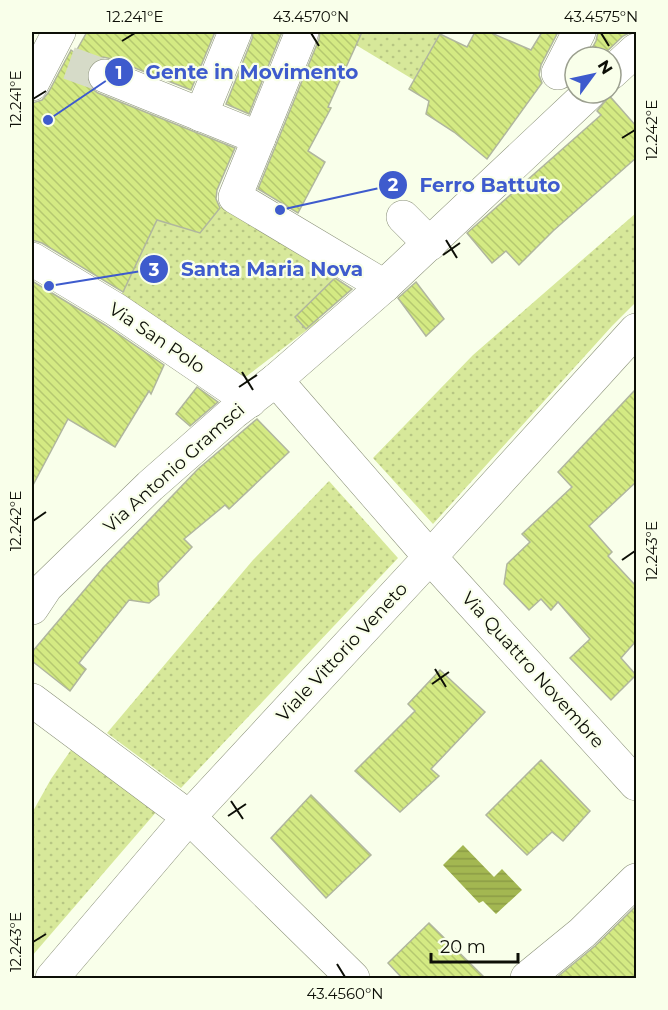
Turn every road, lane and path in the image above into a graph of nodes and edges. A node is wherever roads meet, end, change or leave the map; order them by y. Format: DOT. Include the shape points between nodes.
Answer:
graph roads {
  1 [pos="234,32"];
  2 [pos="302,32"];
  3 [pos="579,32"];
  4 [pos="57,43"];
  5 [pos="636,50"];
  6 [pos="623,62"];
  7 [pos="558,73"];
  8 [pos="105,76"];
  9 [pos="32,84"];
  10 [pos="576,105"];
  11 [pos="201,115"];
  12 [pos="259,138"];
  13 [pos="403,217"];
  14 [pos="430,244"];
  15 [pos="32,259"];
  16 [pos="384,286"];
  17 [pos="633,342"];
  18 [pos="276,380"];
  19 [pos="250,401"];
  20 [pos="430,557"];
  21 [pos="32,608"];
  22 [pos="32,700"];
  23 [pos="636,784"];
  24 [pos="189,817"];
  25 [pos="636,880"];
  26 [pos="52,978"];
  27 [pos="353,978"];
  28 [pos="527,978"];
  1 -- 11 [label="street"];
  2 -- 12 [label="street"];
  3 -- 7 [label="street"];
  4 -- 9 [label="street"];
  5 -- 6 [label="street"];
  8 -- 11 [label="street"];
  10 -- 14 [label="street, Via Antonio Gramsci"];
  11 -- 12 [label="street"];
  12 -- 16 [label="street" via="235,197"];
  13 -- 14 [label="street"];
  14 -- 16 [label="street, Via Antonio Gramsci"];
  15 -- 19 [label="street, Via San Polo" via="116,309"];
  16 -- 18 [label="street, Via Antonio Gramsci"];
  17 -- 20 [label="street, Viale Vittorio Veneto"];
  18 -- 19 [label="street, Via Antonio Gramsci"];
  18 -- 20 [label="street, Via Quattro Novembre"];
  19 -- 21 [label="street, Via Antonio Gramsci" via="150,486 46,587"];
  20 -- 23 [label="street, Via Quattro Novembre"];
  20 -- 24 [label="street, Viale Vittorio Veneto"];
  22 -- 24 [label="street"];
  24 -- 26 [label="street, Viale Vittorio Veneto"];
  24 -- 27 [label="street"];
  25 -- 28 [label="street" via="582,933"];
}
